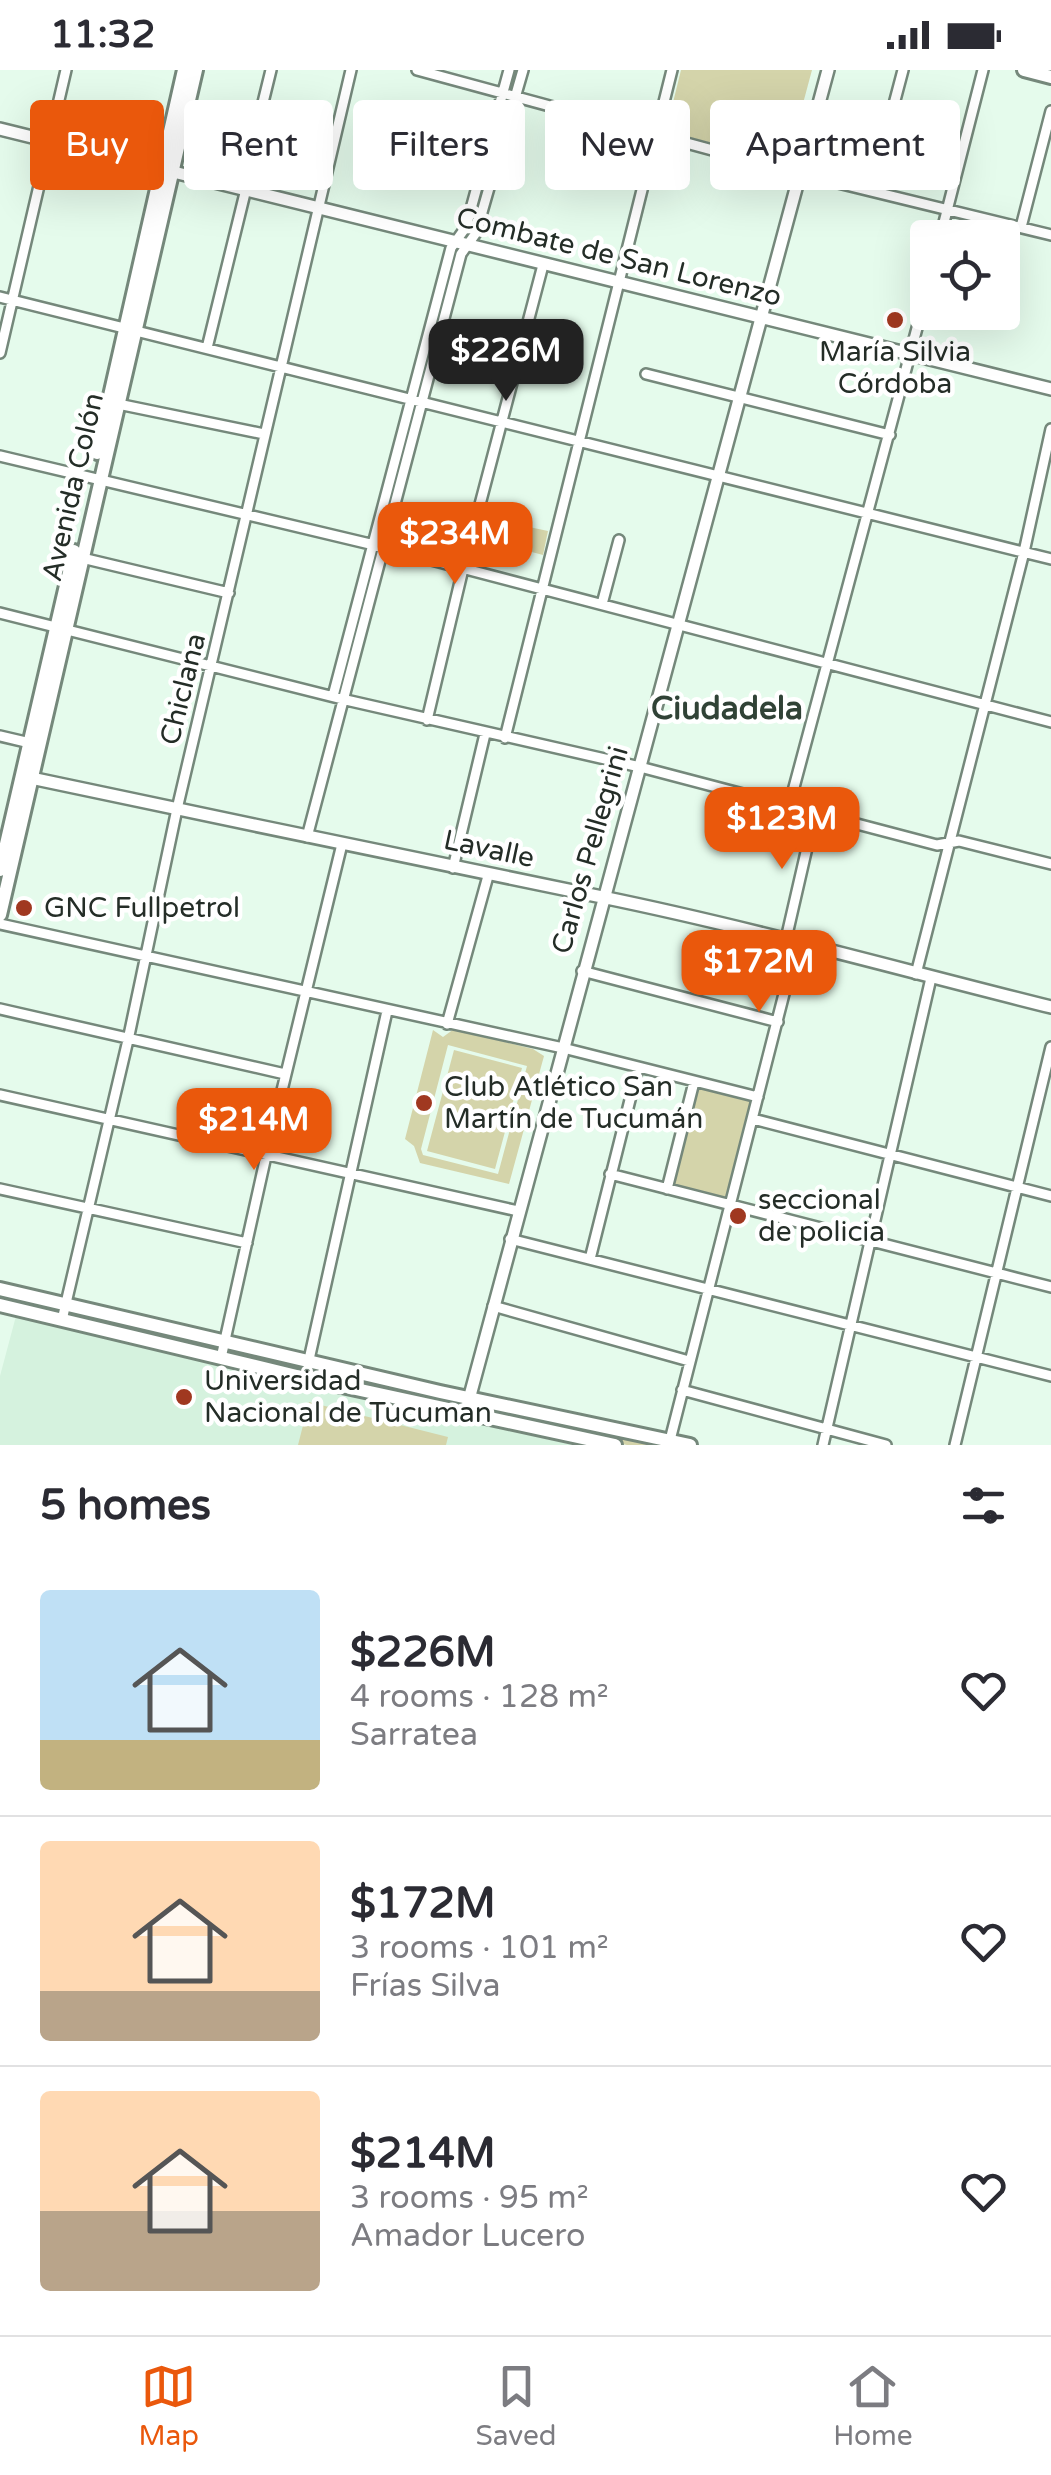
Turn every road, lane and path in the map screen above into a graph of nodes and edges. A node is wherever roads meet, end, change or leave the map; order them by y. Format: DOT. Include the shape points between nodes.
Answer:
graph roads {
  1 [pos="66,70"];
  2 [pos="184,70"];
  3 [pos="196,70"];
  4 [pos="271,70"];
  5 [pos="350,70"];
  6 [pos="416,70"];
  7 [pos="509,70"];
  8 [pos="523,70"];
  9 [pos="672,70"];
  10 [pos="828,70"];
  11 [pos="903,70"];
  12 [pos="983,70"];
  13 [pos="1024,70"];
  14 [pos="1051,77"];
  15 [pos="503,93"];
  16 [pos="516,97"];
  17 [pos="59,100"];
  18 [pos="264,100"];
  19 [pos="501,100"];
  20 [pos="515,100"];
  21 [pos="665,100"];
  22 [pos="820,100"];
  23 [pos="545,105"];
  24 [pos="1051,110"];
  25 [pos="0,129"];
  26 [pos="30,136"];
  27 [pos="164,168"];
  28 [pos="167,169"];
  29 [pos="184,173"];
  30 [pos="38,190"];
  31 [pos="246,190"];
  32 [pos="250,190"];
  33 [pos="477,190"];
  34 [pos="489,190"];
  35 [pos="643,190"];
  36 [pos="797,190"];
  37 [pos="863,190"];
  38 [pos="871,192"];
  39 [pos="320,207"];
  40 [pos="948,210"];
  41 [pos="945,220"];
  42 [pos="1021,228"];
  43 [pos="1051,234"];
  44 [pos="460,244"];
  45 [pos="543,265"];
  46 [pos="620,284"];
  47 [pos="0,297"];
  48 [pos="13,300"];
  49 [pos="762,319"];
  50 [pos="130,330"];
  51 [pos="917,330"];
  52 [pos="208,348"];
  53 [pos="0,353"];
  54 [pos="910,355"];
  55 [pos="280,367"];
  56 [pos="646,374"];
  57 [pos="1051,389"];
  58 [pos="742,397"];
  59 [pos="414,402"];
  60 [pos="118,404"];
  61 [pos="501,423"];
  62 [pos="1051,429"];
  63 [pos="264,434"];
  64 [pos="890,435"];
  65 [pos="581,440"];
  66 [pos="0,456"];
  67 [pos="720,476"];
  68 [pos="95,478"];
  69 [pos="246,513"];
  70 [pos="869,513"];
  71 [pos="620,540"];
  72 [pos="370,544"];
  73 [pos="383,547"];
  74 [pos="1024,552"];
  75 [pos="82,558"];
  76 [pos="1051,559"];
  77 [pos="463,569"];
  78 [pos="545,589"];
  79 [pos="229,592"];
  80 [pos="602,604"];
  81 [pos="0,613"];
  82 [pos="679,624"];
  83 [pos="61,628"];
  84 [pos="828,663"];
  85 [pos="213,665"];
  86 [pos="338,697"];
  87 [pos="983,706"];
  88 [pos="428,720"];
  89 [pos="1051,722"];
  90 [pos="485,734"];
  91 [pos="0,736"];
  92 [pos="505,738"];
  93 [pos="30,743"];
  94 [pos="640,768"];
  95 [pos="31,778"];
  96 [pos="789,806"];
  97 [pos="177,809"];
  98 [pos="815,814"];
  99 [pos="307,838"];
  100 [pos="948,843"];
  101 [pos="342,844"];
  102 [pos="4,861"];
  103 [pos="1051,864"];
  104 [pos="453,868"];
  105 [pos="488,876"];
  106 [pos="603,897"];
  107 [pos="0,915"];
  108 [pos="0,924"];
  109 [pos="792,941"];
  110 [pos="146,959"];
  111 [pos="582,971"];
  112 [pos="916,974"];
  113 [pos="932,978"];
  114 [pos="306,994"];
  115 [pos="1051,1007"];
  116 [pos="0,1009"];
  117 [pos="387,1011"];
  118 [pos="778,1022"];
  119 [pos="447,1024"];
  120 [pos="128,1040"];
  121 [pos="1051,1047"];
  122 [pos="563,1048"];
  123 [pos="638,1068"];
  124 [pos="286,1074"];
  125 [pos="694,1082"];
  126 [pos="0,1096"];
  127 [pos="758,1098"];
  128 [pos="753,1119"];
  129 [pos="110,1122"];
  130 [pos="890,1154"];
  131 [pos="266,1156"];
  132 [pos="610,1174"];
  133 [pos="348,1175"];
  134 [pos="667,1188"];
  135 [pos="1018,1188"];
  136 [pos="0,1189"];
  137 [pos="1051,1196"];
  138 [pos="730,1205"];
  139 [pos="89,1210"];
  140 [pos="518,1211"];
  141 [pos="510,1238"];
  142 [pos="870,1241"];
  143 [pos="247,1243"];
  144 [pos="590,1259"];
  145 [pos="998,1273"];
  146 [pos="1051,1287"];
  147 [pos="0,1289"];
  148 [pos="709,1289"];
  149 [pos="66,1305"];
  150 [pos="0,1306"];
  151 [pos="493,1306"];
  152 [pos="62,1320"];
  153 [pos="852,1325"];
  154 [pos="225,1340"];
  155 [pos="978,1356"];
  156 [pos="221,1358"];
  157 [pos="309,1361"];
  158 [pos="689,1362"];
  159 [pos="1051,1376"];
  160 [pos="305,1378"];
  161 [pos="682,1390"];
  162 [pos="469,1398"];
  163 [pos="465,1412"];
  164 [pos="826,1430"];
  165 [pos="669,1443"];
  166 [pos="615,1445"];
  167 [pos="690,1445"];
  168 [pos="822,1445"];
  169 [pos="886,1445"];
  170 [pos="955,1445"];
  1 -- 17 [label="street"];
  2 -- 28 [label="main road, Avenida Colón"];
  3 -- 28 [label="main road, Avenida Colón"];
  4 -- 18 [label="street"];
  5 -- 39 [label="street, Chiclana"];
  6 -- 15 [label="street"];
  7 -- 15 [label="street"];
  8 -- 16 [label="street"];
  9 -- 21 [label="street"];
  10 -- 22 [label="street, Carlos Pellegrini"];
  11 -- 38 [label="street"];
  12 -- 40 [label="street"];
  13 -- 14 [label="main road"];
  15 -- 16 [label="street"];
  15 -- 19 [label="street"];
  16 -- 20 [label="street"];
  16 -- 23 [label="street"];
  24 -- 42 [label="street"];
  25 -- 26 [label="street, Combate de San Lorenzo"];
  27 -- 28 [label="street, Combate de San Lorenzo"];
  28 -- 29 [label="street, Combate de San Lorenzo"];
  28 -- 50 [label="main road, Avenida Colón"];
  30 -- 48 [label="street"];
  31 -- 52 [label="street"];
  32 -- 39 [label="street, Combate de San Lorenzo"];
  33 -- 44 [label="street"];
  34 -- 44 [label="street" via="476,234"];
  35 -- 46 [label="street"];
  36 -- 49 [label="street, Carlos Pellegrini"];
  37 -- 38 [label="street"];
  38 -- 40 [label="street"];
  39 -- 44 [label="street, Combate de San Lorenzo"];
  39 -- 55 [label="street, Chiclana"];
  40 -- 41 [label="street"];
  40 -- 42 [label="street"];
  42 -- 43 [label="street"];
  44 -- 45 [label="street, Combate de San Lorenzo"];
  44 -- 59 [label="street"];
  45 -- 46 [label="street, Combate de San Lorenzo"];
  45 -- 61 [label="street"];
  46 -- 49 [label="street, Combate de San Lorenzo"];
  46 -- 65 [label="street"];
  47 -- 48 [label="street"];
  48 -- 50 [label="street"];
  48 -- 53 [label="street"];
  49 -- 54 [label="street, Combate de San Lorenzo"];
  49 -- 58 [label="street, Carlos Pellegrini"];
  50 -- 52 [label="street"];
  50 -- 60 [label="main road, Avenida Colón"];
  50 -- 68 [label="main road, Avenida Colón"];
  51 -- 54 [label="street"];
  52 -- 55 [label="street"];
  54 -- 57 [label="street, Combate de San Lorenzo"];
  54 -- 64 [label="street"];
  55 -- 59 [label="street"];
  55 -- 63 [label="street, Chiclana"];
  56 -- 58 [label="street"];
  58 -- 64 [label="street"];
  58 -- 67 [label="street, Carlos Pellegrini"];
  59 -- 61 [label="street"];
  59 -- 72 [label="street"];
  59 -- 73 [label="street"];
  60 -- 63 [label="street"];
  60 -- 68 [label="main road, Avenida Colón"];
  61 -- 65 [label="street"];
  61 -- 77 [label="street"];
  62 -- 74 [label="street"];
  63 -- 69 [label="street, Chiclana"];
  64 -- 70 [label="street"];
  65 -- 67 [label="street"];
  65 -- 78 [label="street"];
  66 -- 68 [label="street"];
  67 -- 70 [label="street"];
  67 -- 82 [label="street, Carlos Pellegrini"];
  68 -- 69 [label="street"];
  68 -- 75 [label="main road, Avenida Colón"];
  68 -- 83 [label="main road, Avenida Colón"];
  69 -- 72 [label="street"];
  69 -- 79 [label="street, Chiclana"];
  70 -- 74 [label="street"];
  70 -- 84 [label="street"];
  71 -- 80 [label="street"];
  72 -- 73 [label="street"];
  72 -- 86 [label="street"];
  73 -- 77 [label="street"];
  73 -- 86 [label="street"];
  74 -- 76 [label="street"];
  74 -- 87 [label="street"];
  75 -- 79 [label="street"];
  75 -- 83 [label="main road, Avenida Colón"];
  77 -- 78 [label="street"];
  77 -- 88 [label="street"];
  78 -- 80 [label="street"];
  78 -- 92 [label="street"];
  79 -- 85 [label="street, Chiclana"];
  80 -- 82 [label="street"];
  81 -- 83 [label="street"];
  82 -- 84 [label="street"];
  82 -- 94 [label="street, Carlos Pellegrini"];
  83 -- 85 [label="street"];
  83 -- 93 [label="main road, Avenida Colón"];
  83 -- 95 [label="main road, Avenida Colón"];
  84 -- 87 [label="street"];
  84 -- 96 [label="street"];
  85 -- 86 [label="street"];
  85 -- 97 [label="street, Chiclana"];
  86 -- 88 [label="street"];
  86 -- 99 [label="street"];
  87 -- 89 [label="street"];
  87 -- 100 [label="street"];
  88 -- 90 [label="street"];
  90 -- 92 [label="street"];
  90 -- 104 [label="street"];
  91 -- 93 [label="street"];
  92 -- 94 [label="street"];
  93 -- 102 [label="main road, Avenida Colón"];
  94 -- 96 [label="street"];
  94 -- 106 [label="street, Carlos Pellegrini"];
  95 -- 97 [label="street, Lavalle"];
  95 -- 102 [label="main road, Avenida Colón"];
  96 -- 98 [label="street"];
  97 -- 99 [label="street, Lavalle"];
  97 -- 110 [label="street, Chiclana"];
  98 -- 100 [label="street"];
  98 -- 109 [label="street"];
  99 -- 101 [label="street, Lavalle"];
  100 -- 103 [label="street"];
  100 -- 112 [label="street"];
  101 -- 104 [label="street, Lavalle"];
  101 -- 114 [label="street"];
  102 -- 107 [label="main road, Avenida Colón"];
  104 -- 105 [label="street, Lavalle"];
  105 -- 106 [label="street, Lavalle"];
  105 -- 119 [label="street"];
  106 -- 109 [label="street, Lavalle"];
  106 -- 111 [label="street, Carlos Pellegrini"];
  108 -- 110 [label="street"];
  109 -- 112 [label="street, Lavalle"];
  109 -- 118 [label="street"];
  110 -- 114 [label="street"];
  110 -- 120 [label="street, Chiclana"];
  111 -- 118 [label="street"];
  111 -- 122 [label="street, Carlos Pellegrini"];
  112 -- 113 [label="street, Lavalle"];
  113 -- 115 [label="street, Lavalle"];
  113 -- 130 [label="street"];
  114 -- 117 [label="street"];
  114 -- 124 [label="street"];
  116 -- 120 [label="street"];
  117 -- 119 [label="street"];
  117 -- 133 [label="street"];
  118 -- 127 [label="street"];
  119 -- 122 [label="street"];
  120 -- 124 [label="street"];
  120 -- 129 [label="street, Chiclana"];
  121 -- 135 [label="street"];
  122 -- 123 [label="street"];
  122 -- 140 [label="street, Carlos Pellegrini"];
  123 -- 125 [label="street"];
  123 -- 132 [label="street"];
  124 -- 131 [label="street"];
  125 -- 127 [label="street"];
  125 -- 134 [label="street"];
  126 -- 129 [label="street"];
  127 -- 128 [label="street"];
  128 -- 130 [label="street"];
  128 -- 138 [label="street"];
  129 -- 131 [label="street"];
  129 -- 139 [label="street, Chiclana"];
  130 -- 135 [label="street"];
  130 -- 142 [label="street"];
  131 -- 133 [label="street"];
  131 -- 143 [label="street"];
  132 -- 134 [label="street"];
  132 -- 144 [label="street"];
  133 -- 140 [label="street"];
  133 -- 157 [label="street"];
  134 -- 138 [label="street"];
  135 -- 137 [label="street"];
  135 -- 145 [label="street"];
  136 -- 139 [label="street"];
  138 -- 142 [label="street"];
  138 -- 148 [label="street"];
  139 -- 143 [label="street"];
  139 -- 149 [label="street, Chiclana"];
  140 -- 141 [label="street, Carlos Pellegrini"];
  141 -- 144 [label="street"];
  141 -- 151 [label="street, Carlos Pellegrini"];
  142 -- 145 [label="street"];
  142 -- 153 [label="street"];
  143 -- 154 [label="street"];
  144 -- 148 [label="street"];
  145 -- 146 [label="street"];
  145 -- 155 [label="street"];
  147 -- 149 [label="main road"];
  148 -- 153 [label="street"];
  148 -- 158 [label="street"];
  149 -- 152 [label="street, Chiclana"];
  149 -- 154 [label="main road"];
  150 -- 152 [label="main road"];
  151 -- 158 [label="street"];
  151 -- 162 [label="street, Carlos Pellegrini"];
  152 -- 156 [label="main road"];
  153 -- 155 [label="street"];
  153 -- 164 [label="street"];
  154 -- 156 [label="street"];
  154 -- 157 [label="main road"];
  155 -- 159 [label="street"];
  155 -- 170 [label="street"];
  156 -- 160 [label="main road"];
  157 -- 160 [label="street"];
  157 -- 162 [label="main road"];
  158 -- 161 [label="street"];
  160 -- 163 [label="main road"];
  161 -- 164 [label="street"];
  161 -- 165 [label="street"];
  162 -- 163 [label="street, Carlos Pellegrini"];
  162 -- 165 [label="main road"];
  163 -- 166 [label="main road"];
  164 -- 168 [label="street"];
  164 -- 169 [label="street"];
  165 -- 167 [label="main road"];
}
